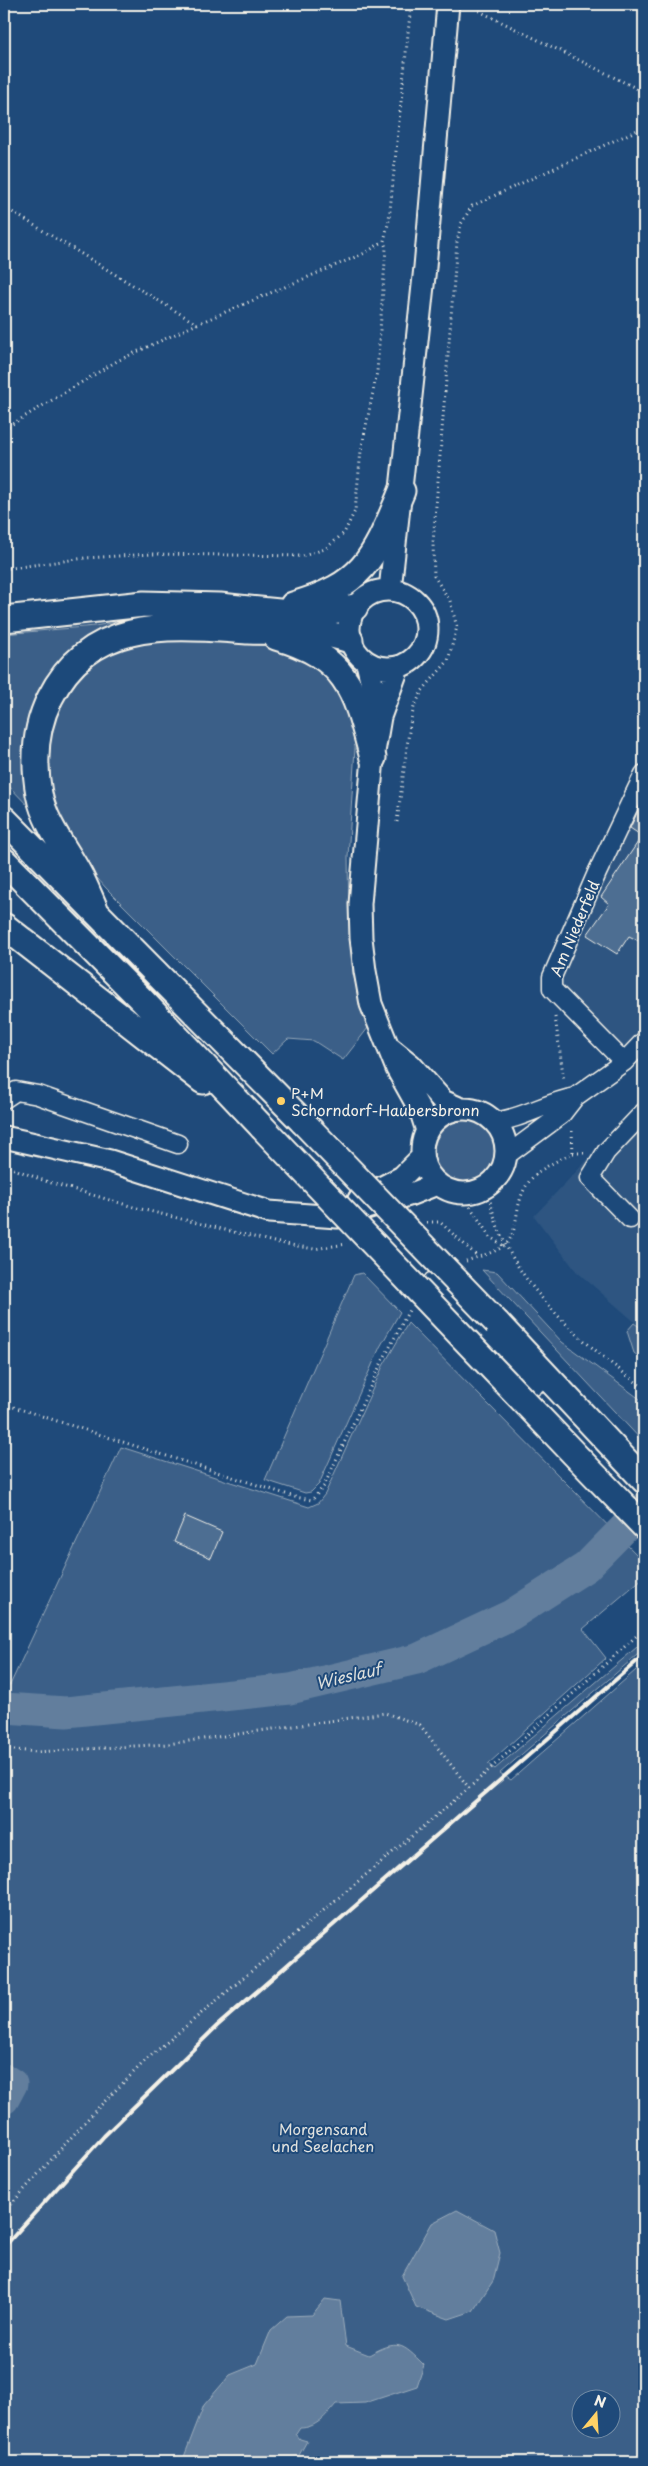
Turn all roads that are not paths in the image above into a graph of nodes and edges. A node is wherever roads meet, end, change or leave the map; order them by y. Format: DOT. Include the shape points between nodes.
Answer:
graph roads {
  1 [pos="448,4"];
  2 [pos="402,491"];
  3 [pos="390,590"];
  4 [pos="355,607"];
  5 [pos="4,619"];
  6 [pos="257,621"];
  7 [pos="350,640"];
  8 [pos="367,663"];
  9 [pos="398,668"];
  10 [pos="380,717"];
  11 [pos="372,758"];
  12 [pos="644,774"];
  13 [pos="4,819"];
  14 [pos="4,861"];
  15 [pos="95,909"];
  16 [pos="4,926"];
  17 [pos="644,1041"];
  18 [pos="387,1046"];
  19 [pos="624,1062"];
  20 [pos="575,1097"];
  21 [pos="4,1099"];
  22 [pos="461,1109"];
  23 [pos="644,1112"];
  24 [pos="494,1122"];
  25 [pos="262,1127"];
  26 [pos="427,1131"];
  27 [pos="4,1137"];
  28 [pos="178,1144"];
  29 [pos="507,1155"];
  30 [pos="422,1156"];
  31 [pos="437,1184"];
  32 [pos="311,1213"];
  33 [pos="630,1219"];
  34 [pos="433,1281"];
  35 [pos="534,1386"];
  36 [pos="644,1480"];
  37 [pos="644,1526"];
  1 -- 2 [label="main road"];
  2 -- 3 [label="main road"];
  2 -- 6 [label="highway" via="376,550 346,584"];
  3 -- 4 [label="main road" via="371,594"];
  3 -- 9 [label="main road" via="413,599 426,620 427,632 418,655"];
  4 -- 6 [label="highway"];
  4 -- 7 [label="main road" via="350,617"];
  5 -- 6 [label="highway" via="144,604"];
  6 -- 7 [label="highway"];
  6 -- 11 [label="highway" via="329,661 347,681 359,705"];
  6 -- 15 [label="highway" via="146,629 118,636 92,647 56,686 38,732 39,795 47,820"];
  7 -- 8 [label="main road"];
  8 -- 9 [label="main road" via="382,669"];
  8 -- 10 [label="main road"];
  9 -- 10 [label="main road"];
  10 -- 11 [label="main road"];
  11 -- 18 [label="main road" via="360,904 361,938 364,971"];
  12 -- 19 [label="street, Am Niederfeld" via="552,977 552,990"];
  13 -- 15 [label="highway"];
  14 -- 25 [label="highway"];
  15 -- 36 [label="highway, bridge"];
  16 -- 25 [label="highway"];
  17 -- 19 [label="street"];
  18 -- 22 [label="main road" via="411,1065 443,1100"];
  18 -- 26 [label="main road" via="421,1112"];
  19 -- 20 [label="street"];
  20 -- 24 [label="street" via="555,1101 509,1120"];
  20 -- 29 [label="street" via="561,1116"];
  21 -- 28 [label="street" via="16,1091 38,1095"];
  22 -- 24 [label="main road" via="479,1112"];
  22 -- 26 [label="main road" via="437,1119"];
  23 -- 33 [label="street" via="606,1152 590,1178"];
  24 -- 29 [label="main road" via="506,1142"];
  25 -- 37 [label="highway, bridge"];
  26 -- 30 [label="main road"];
  27 -- 32 [label="main road" via="110,1161 269,1212"];
  29 -- 31 [label="main road" via="496,1180 476,1192 462,1194"];
  30 -- 31 [label="main road" via="426,1170"];
  30 -- 32 [label="main road" via="402,1177 370,1195"];
  31 -- 32 [label="main road" via="337,1217"];
  34 -- 35 [label="street"];
}
